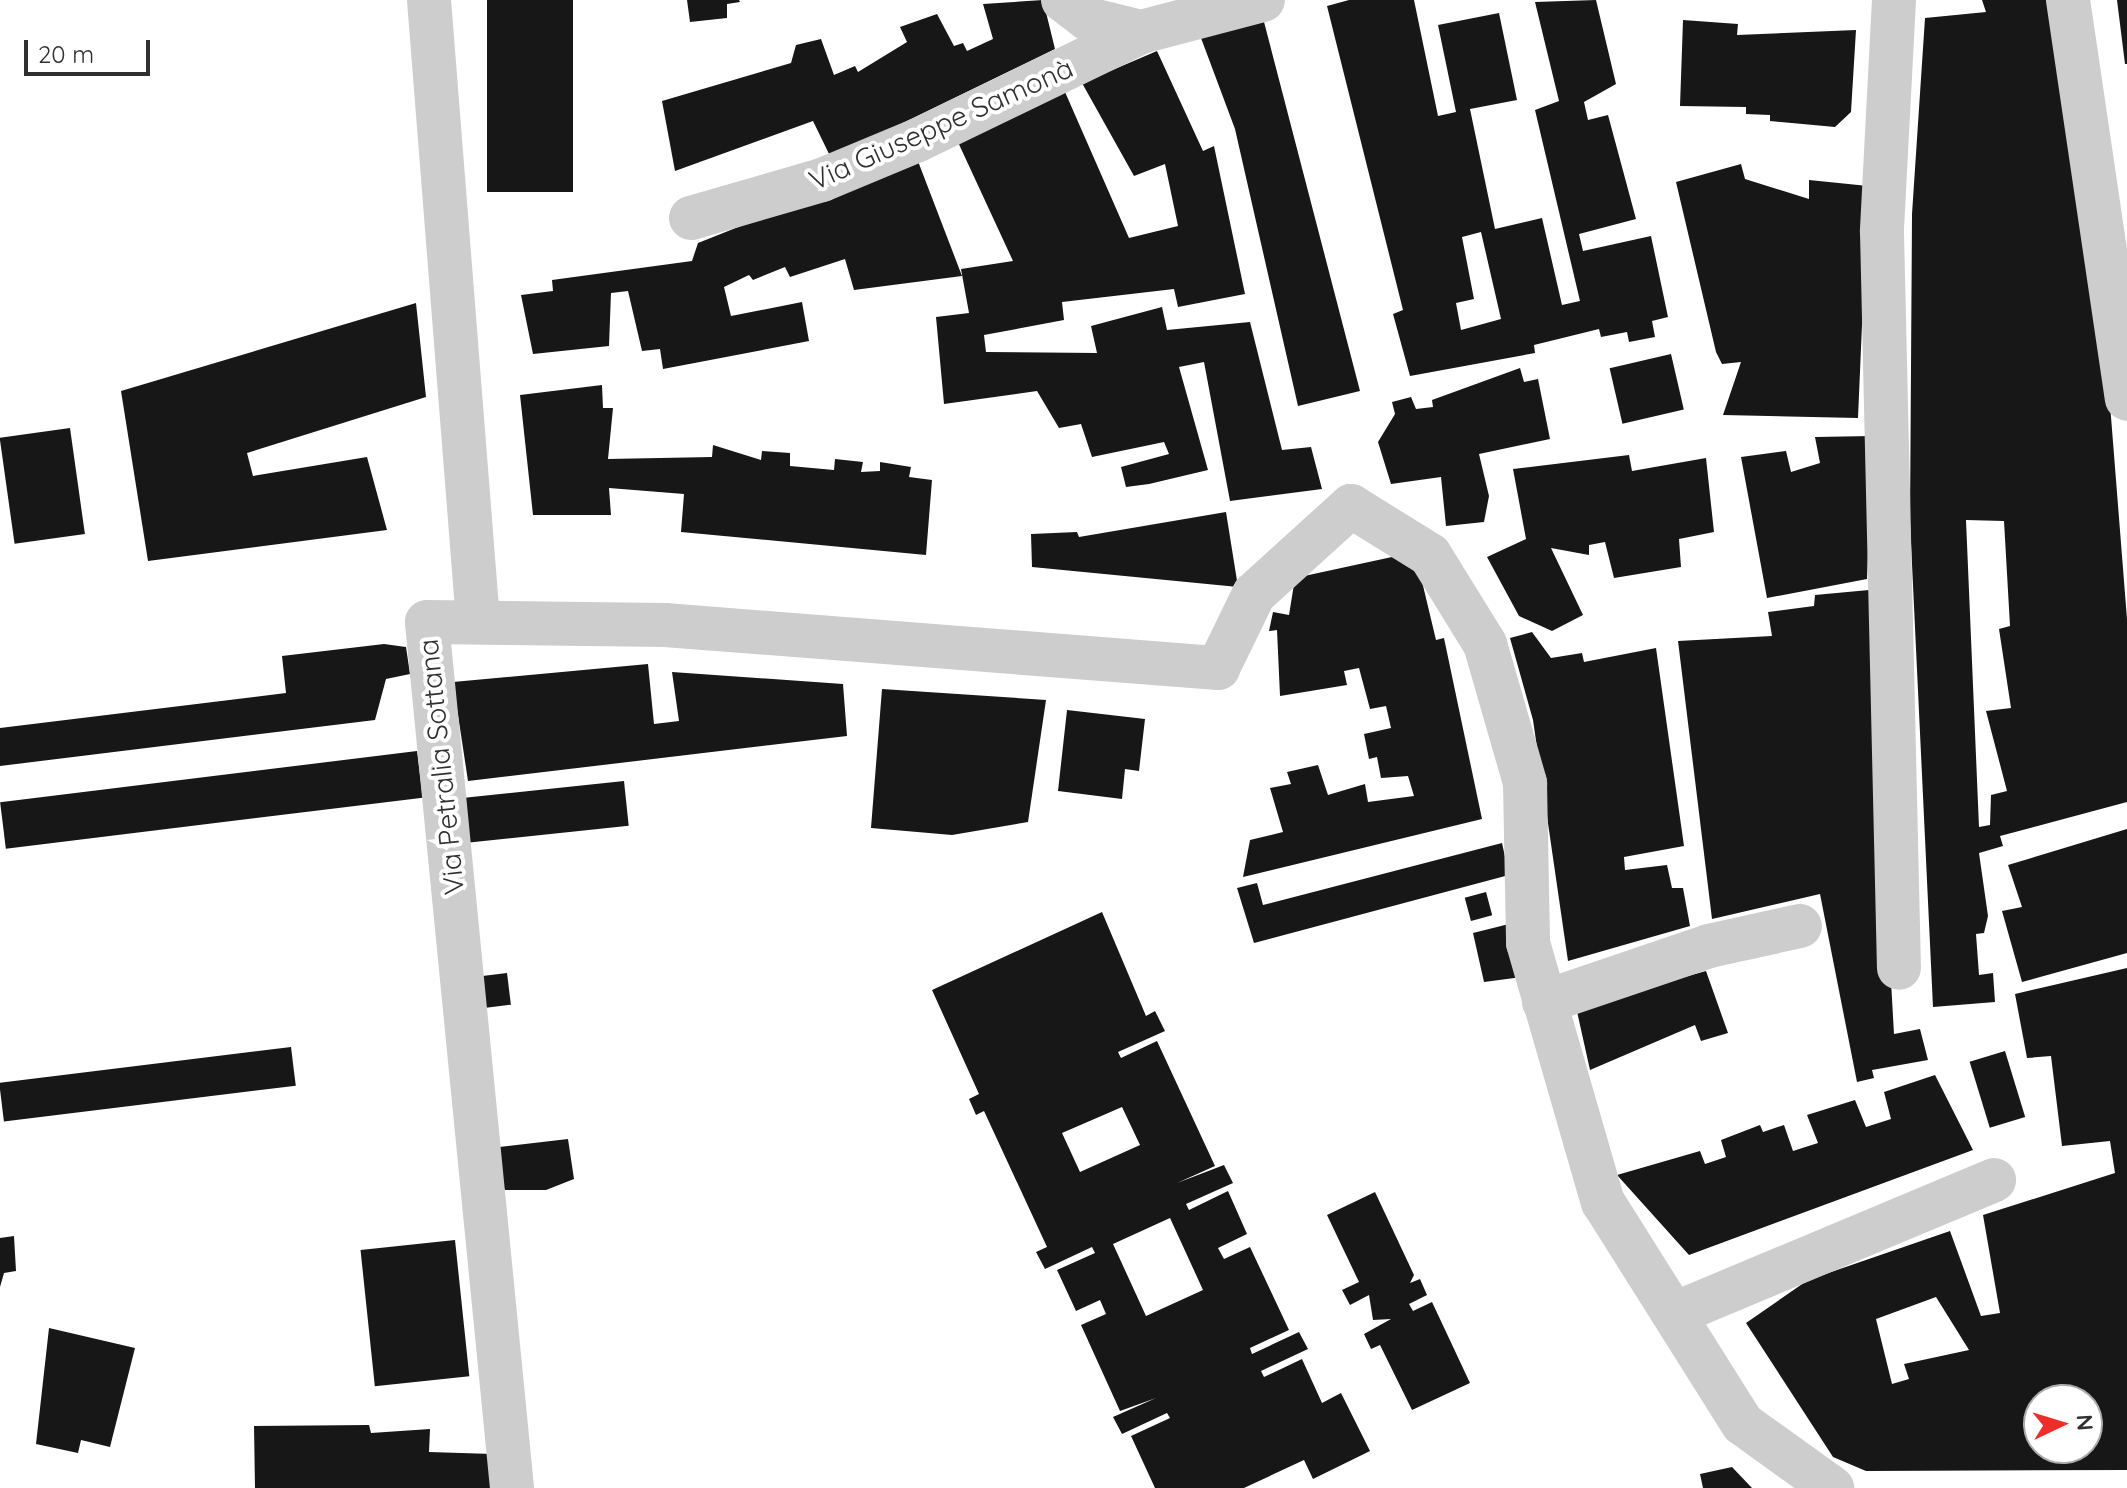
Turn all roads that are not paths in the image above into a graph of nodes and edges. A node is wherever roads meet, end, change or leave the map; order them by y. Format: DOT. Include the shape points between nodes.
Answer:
graph roads {
  1 [pos="429,0"];
  2 [pos="1063,0"];
  3 [pos="1263,0"];
  4 [pos="1894,0"];
  5 [pos="2068,0"];
  6 [pos="1141,32"];
  7 [pos="691,218"];
  8 [pos="2127,399"];
  9 [pos="478,621"];
  10 [pos="1800,926"];
  11 [pos="1899,968"];
  12 [pos="1544,1002"];
  13 [pos="1994,1180"];
  14 [pos="1674,1314"];
  15 [pos="512,1488"];
  16 [pos="1832,1488"];
  1 -- 9 [label="street, Via Petralia Sottana"];
  2 -- 6 [label="street" via="1088,19"];
  3 -- 6 [label="street, Via Giuseppe Samonà"];
  4 -- 11 [label="street" via="1882,232"];
  5 -- 8 [label="street"];
  6 -- 7 [label="street, Via Giuseppe Samonà" via="849,169"];
  9 -- 12 [label="street" via="665,625 1218,668 1254,594 1351,506 1430,555 1485,644 1525,783 1528,943"];
  9 -- 15 [label="street, Via Petralia Sottana" via="427,622"];
  10 -- 12 [label="street" via="1709,946"];
  12 -- 14 [label="street" via="1603,1202"];
  13 -- 14 [label="street"];
  14 -- 16 [label="street" via="1743,1424"];
}
